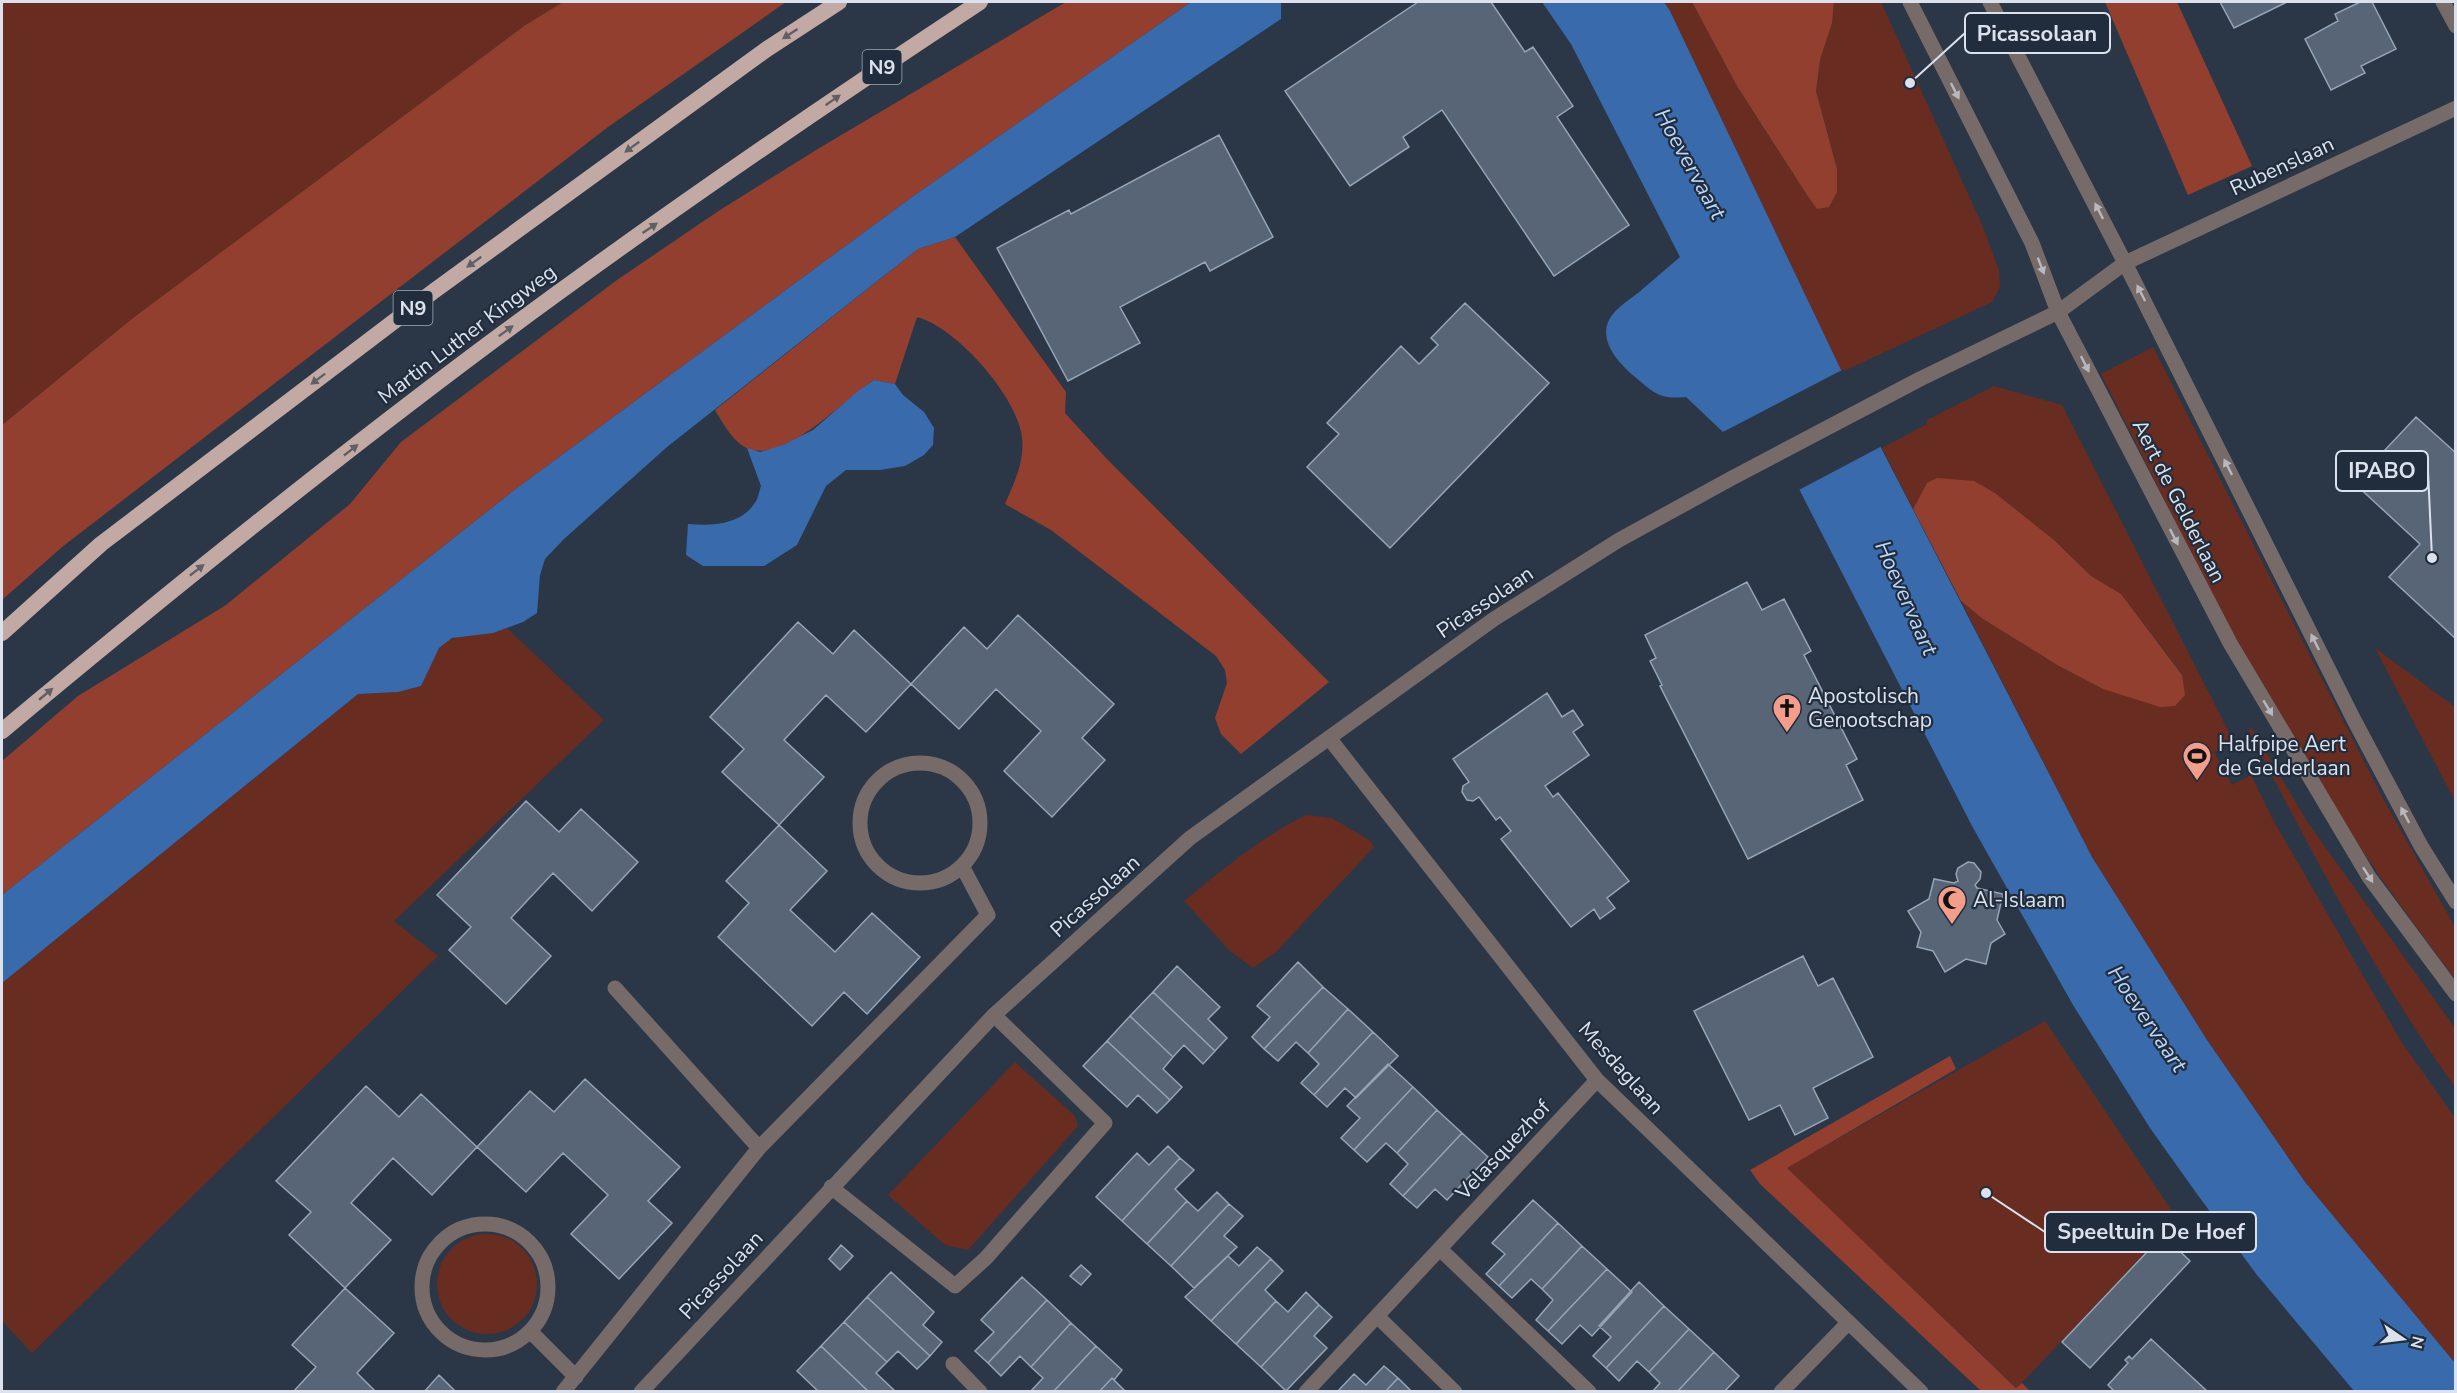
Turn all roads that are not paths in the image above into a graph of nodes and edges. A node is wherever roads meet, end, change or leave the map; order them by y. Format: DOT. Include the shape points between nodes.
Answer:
graph roads {
  1 [pos="839,2"];
  2 [pos="980,2"];
  3 [pos="1910,2"];
  4 [pos="1990,2"];
  5 [pos="2443,2"];
  6 [pos="2456,26"];
  7 [pos="2456,108"];
  8 [pos="2126,263"];
  9 [pos="2058,312"];
  10 [pos="2,633"];
  11 [pos="2,731"];
  12 [pos="1329,738"];
  13 [pos="962,867"];
  14 [pos="2456,902"];
  15 [pos="615,988"];
  16 [pos="2456,994"];
  17 [pos="994,1016"];
  18 [pos="1597,1080"];
  19 [pos="759,1148"];
  20 [pos="831,1187"];
  21 [pos="1440,1248"];
  22 [pos="1377,1316"];
  23 [pos="1848,1323"];
  24 [pos="530,1331"];
  25 [pos="953,1364"];
  26 [pos="576,1377"];
  27 [pos="563,1392"];
  28 [pos="641,1392"];
  29 [pos="980,1392"];
  30 [pos="1306,1392"];
  31 [pos="1455,1392"];
  32 [pos="1589,1392"];
  33 [pos="1781,1392"];
  34 [pos="1921,1392"];
  1 -- 10 [label="highway, N9, one-way" via="767,49 424,299 101,544"];
  11 -- 2 [label="highway, Martin Luther Kingweg / N9, one-way" via="163,597 485,346 855,84"];
  3 -- 9 [label="street, Aert de Gelderlaan, one-way" via="2032,243"];
  8 -- 4 [label="street, one-way"];
  5 -- 6 [label="street"];
  7 -- 8 [label="street, Rubenslaan"];
  8 -- 9 [label="street, Rubenslaan"];
  14 -- 8 [label="street, one-way" via="2421,846 2354,720"];
  9 -- 12 [label="street, Picassolaan" via="1909,386 1619,540 1494,619"];
  9 -- 16 [label="street, Aert de Gelderlaan, one-way" via="2230,643 2369,877"];
  12 -- 17 [label="street, Picassolaan" via="1190,838"];
  12 -- 18 [label="street, Mesdaglaan"];
  13 -- 13 [label="street" via="945,878 926,883 906,882 888,874 873,860 860,823 863,804 872,786 905,764 944,767 961,778 973,793 980,812 980,832 974,851"];
  13 -- 19 [label="street" via="988,915"];
  15 -- 19 [label="street"];
  17 -- 20 [label="street, Picassolaan"];
  17 -- 20 [label="street" via="1106,1123 986,1258 955,1286"];
  18 -- 21 [label="street, Velasquezhof"];
  18 -- 23 [label="street, Mesdaglaan"];
  19 -- 26 [label="street"];
  20 -- 28 [label="street, Picassolaan"];
  21 -- 22 [label="street, Velasquezhof"];
  21 -- 32 [label="street"];
  22 -- 30 [label="street, Velasquezhof"];
  22 -- 31 [label="street"];
  23 -- 33 [label="street"];
  23 -- 34 [label="street, Mesdaglaan"];
  24 -- 24 [label="street" via="514,1344 494,1350 473,1350 437,1330 426,1312 422,1292 423,1271 432,1252 465,1227 485,1224 506,1228 524,1238 538,1254 546,1273 548,1294 542,1314"];
  24 -- 26 [label="street"];
  25 -- 29 [label="street"];
  26 -- 27 [label="street"];
}
